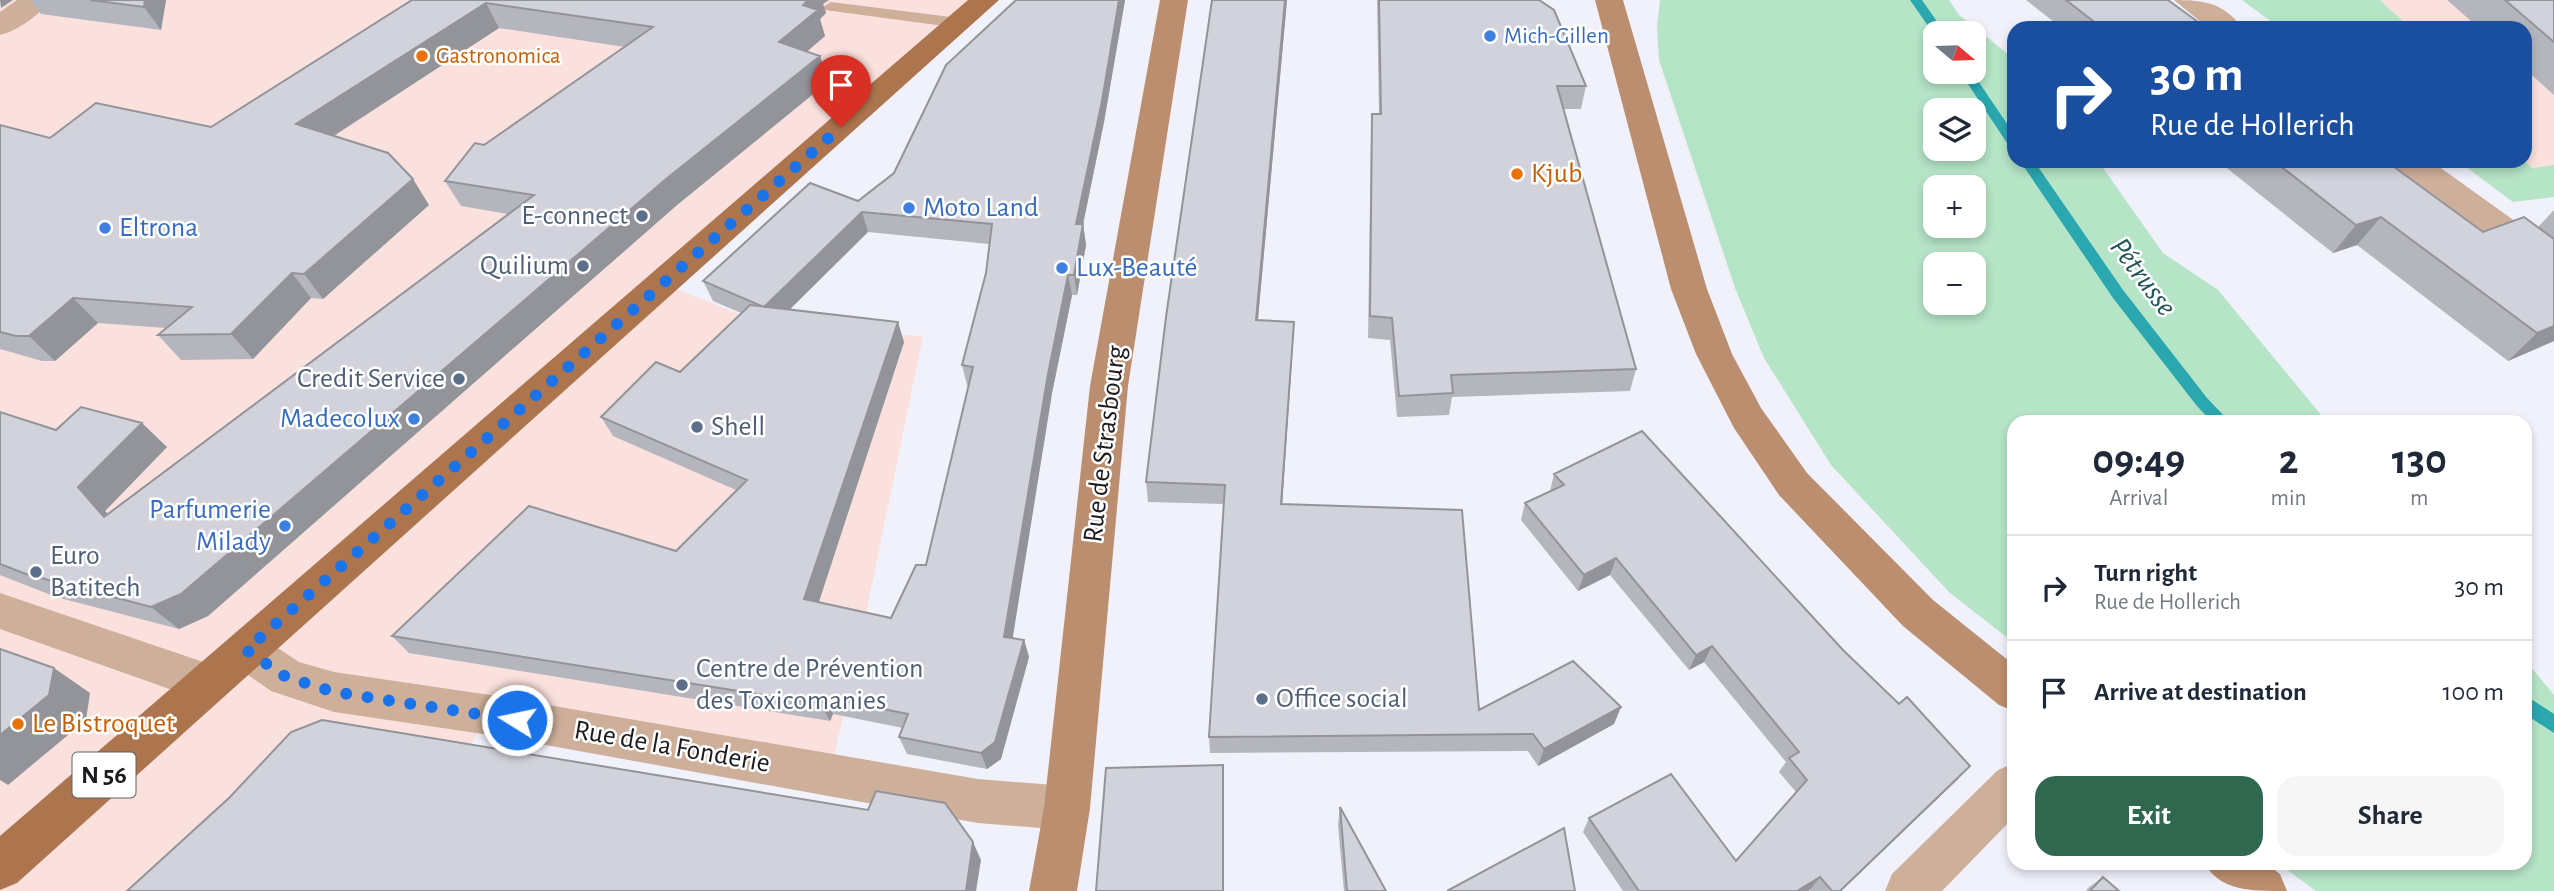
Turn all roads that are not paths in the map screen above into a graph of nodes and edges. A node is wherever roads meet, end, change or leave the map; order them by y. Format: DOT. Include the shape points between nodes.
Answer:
graph roads {
  1 [pos="36,0"];
  2 [pos="1586,0"];
  3 [pos="1609,0"];
  4 [pos="1637,0"];
  5 [pos="2188,0"];
  6 [pos="1174,1"];
  7 [pos="831,7"];
  8 [pos="972,11"];
  9 [pos="2217,21"];
  10 [pos="0,26"];
  11 [pos="1644,134"];
  12 [pos="2419,168"];
  13 [pos="2554,266"];
  14 [pos="0,611"];
  15 [pos="246,650"];
  16 [pos="209,684"];
  17 [pos="2007,685"];
  18 [pos="2007,792"];
  19 [pos="1067,808"];
  20 [pos="0,867"];
  21 [pos="2237,870"];
  22 [pos="1053,891"];
  23 [pos="1909,891"];
  24 [pos="2263,891"];
  1 -- 10 [label="street"];
  2 -- 11 [label="main road"];
  3 -- 11 [label="main road"];
  4 -- 11 [label="main road"];
  5 -- 9 [label="street"];
  6 -- 19 [label="main road, Rue de Strasbourg" via="1109,386"];
  7 -- 8 [label="lane"];
  8 -- 15 [label="main road, N 56"];
  11 -- 17 [label="main road" via="1689,289 1714,354 1747,418 1793,484 1918,613"];
  12 -- 13 [label="street"];
  14 -- 16 [label="street"];
  15 -- 16 [label="main road, N 56"];
  15 -- 19 [label="street, Rue de la Fonderie" via="286,677 334,692 504,717 978,801"];
  16 -- 20 [label="main road, N 56"];
  18 -- 23 [label="street"];
  19 -- 22 [label="main road, Rue de Strasbourg"];
  21 -- 24 [label="main road"];
}
